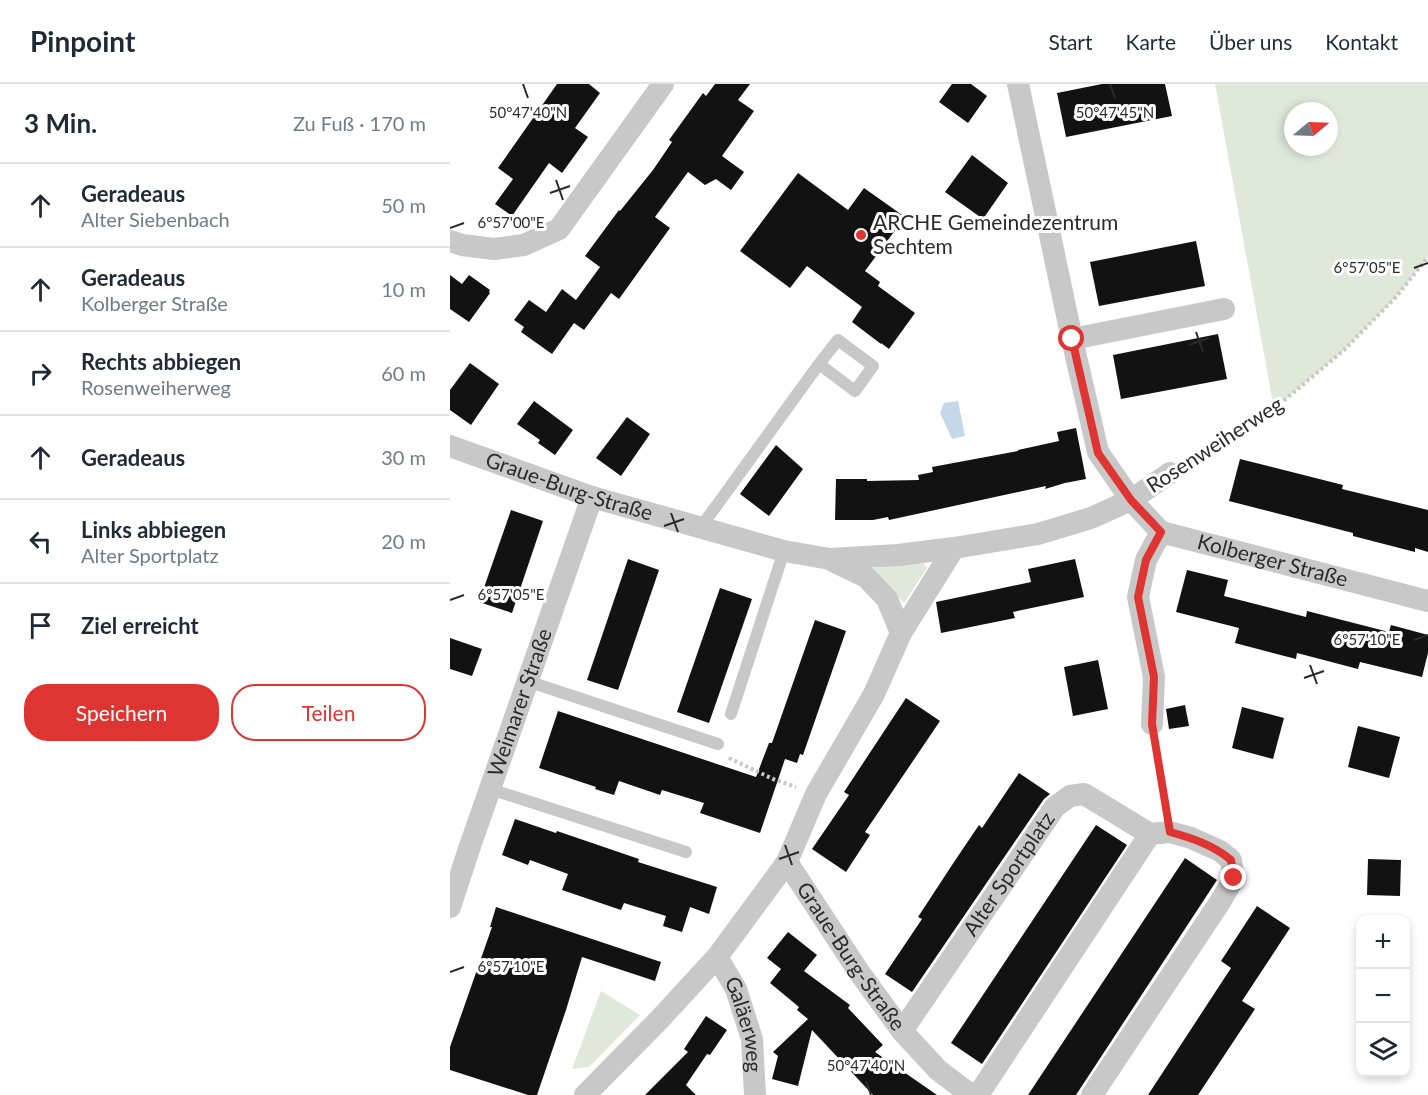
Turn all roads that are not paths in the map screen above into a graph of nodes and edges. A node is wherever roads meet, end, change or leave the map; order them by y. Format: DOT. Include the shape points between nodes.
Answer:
graph roads {
  1 [pos="663,84"];
  2 [pos="1018,84"];
  3 [pos="450,241"];
  4 [pos="1224,309"];
  5 [pos="1072,339"];
  6 [pos="819,364"];
  7 [pos="450,446"];
  8 [pos="1170,473"];
  9 [pos="592,497"];
  10 [pos="1131,500"];
  11 [pos="700,527"];
  12 [pos="1161,532"];
  13 [pos="954,548"];
  14 [pos="784,551"];
  15 [pos="898,555"];
  16 [pos="830,559"];
  17 [pos="1428,601"];
  18 [pos="901,633"];
  19 [pos="527,681"];
  20 [pos="731,714"];
  21 [pos="1152,724"];
  22 [pos="718,744"];
  23 [pos="490,789"];
  24 [pos="1160,833"];
  25 [pos="686,852"];
  26 [pos="787,862"];
  27 [pos="450,907"];
  28 [pos="717,957"];
  29 [pos="902,1031"];
  30 [pos="585,1095"];
  31 [pos="755,1095"];
  32 [pos="971,1095"];
  33 [pos="978,1095"];
  34 [pos="1092,1095"];
  1 -- 3 [label="street" via="559,229 524,245 494,249"];
  2 -- 5 [label="street"];
  4 -- 5 [label="street"];
  5 -- 10 [label="street" via="1098,453"];
  6 -- 11 [label="lane"];
  7 -- 9 [label="street, Graue-Burg-Straße"];
  8 -- 10 [label="street, Rosenweiherweg"];
  9 -- 11 [label="street, Graue-Burg-Straße"];
  9 -- 19 [label="street, Weimarer Straße"];
  10 -- 12 [label="street"];
  10 -- 13 [label="street, Rosenweiherweg" via="1091,518 1038,534"];
  11 -- 14 [label="street, Graue-Burg-Straße"];
  12 -- 17 [label="street, Kolberger Straße"];
  12 -- 21 [label="street" via="1146,560 1138,597 1154,677"];
  13 -- 15 [label="street, Rosenweiherweg"];
  13 -- 18 [label="street"];
  14 -- 16 [label="street, Graue-Burg-Straße"];
  14 -- 20 [label="lane"];
  15 -- 16 [label="street, Graue-Burg-Straße"];
  16 -- 18 [label="street, Graue-Burg-Straße" via="873,584 887,599"];
  18 -- 26 [label="street, Graue-Burg-Straße" via="874,694 816,794"];
  19 -- 22 [label="lane"];
  19 -- 23 [label="street, Weimarer Straße"];
  23 -- 25 [label="lane"];
  23 -- 27 [label="street, Weimarer Straße"];
  24 -- 29 [label="street, Alter Sportplatz" via="1084,794 1070,796 1055,807"];
  24 -- 33 [label="street"];
  24 -- 34 [label="street, Alter Sportplatz" via="1191,838 1220,851 1231,860 1234,878"];
  26 -- 28 [label="street, Graue-Burg-Straße"];
  26 -- 29 [label="street, Graue-Burg-Straße" via="858,972"];
  28 -- 30 [label="street, Graue-Burg-Straße"];
  28 -- 31 [label="street, Galäerweg" via="736,989 752,1039"];
  29 -- 32 [label="street, Graue-Burg-Straße" via="938,1070"];
}
